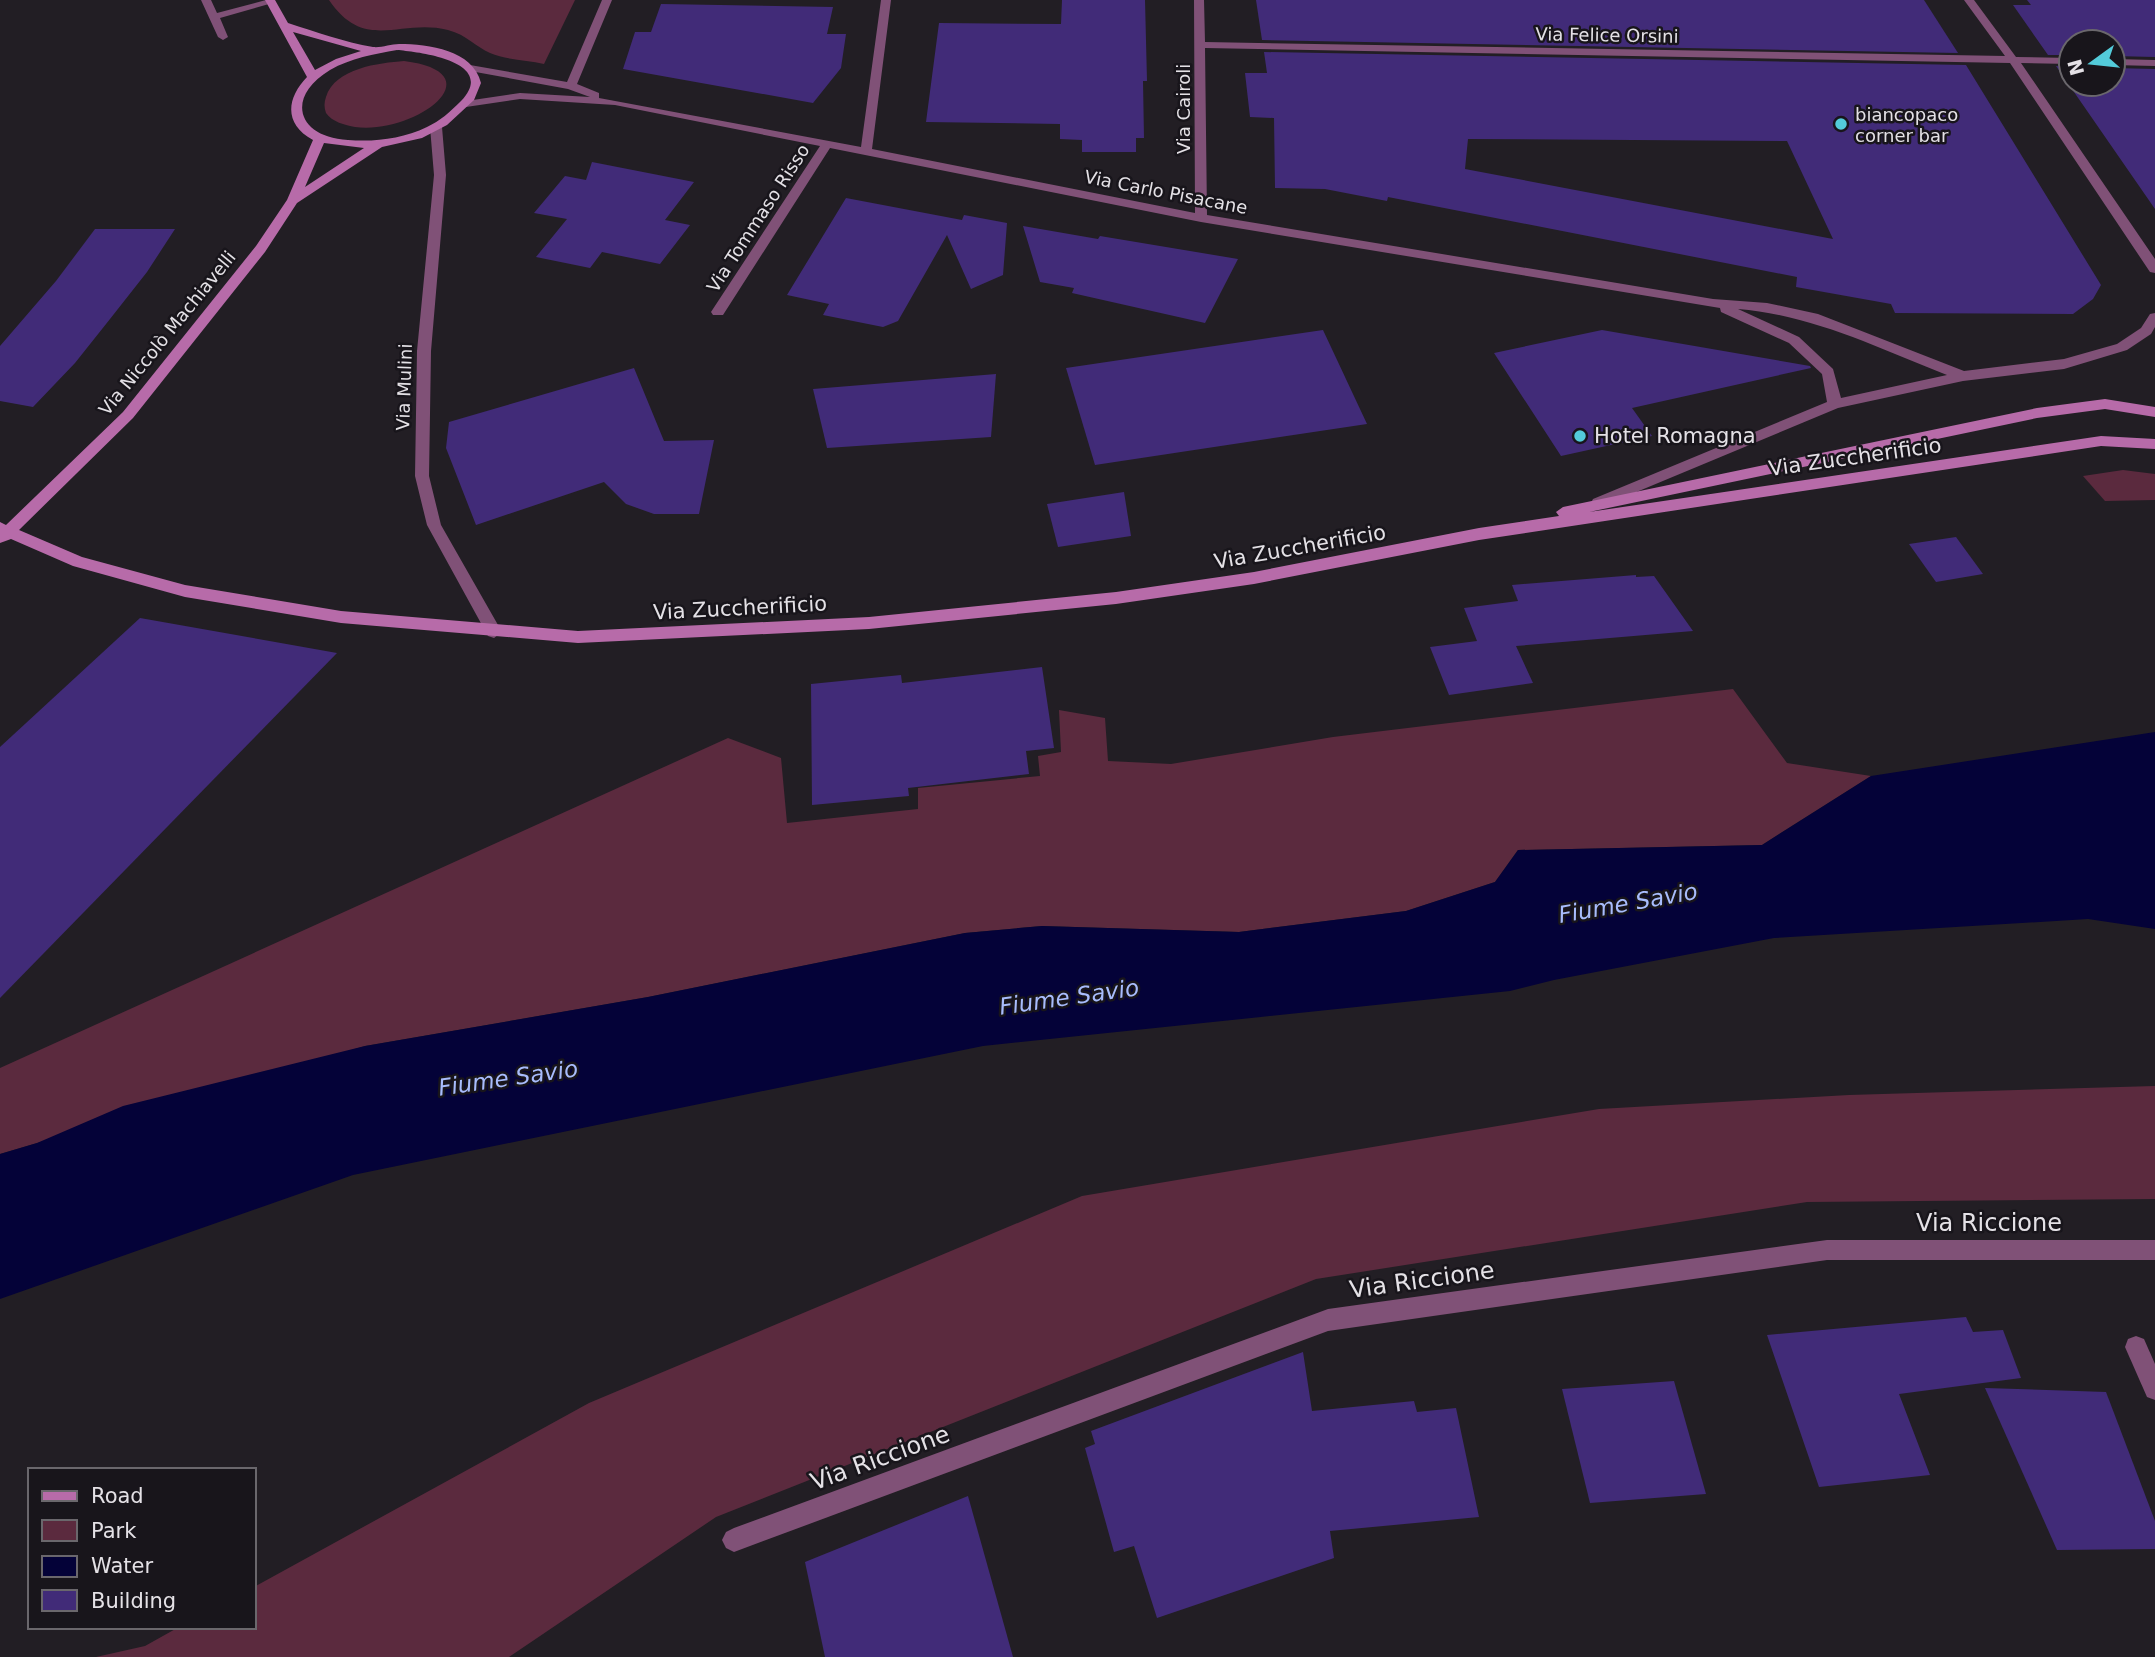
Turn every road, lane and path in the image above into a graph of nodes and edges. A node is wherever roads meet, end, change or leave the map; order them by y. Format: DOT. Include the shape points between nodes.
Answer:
graph roads {
  1 [pos="206,0"];
  2 [pos="607,0"];
  3 [pos="886,0"];
  4 [pos="1199,0"];
  5 [pos="1969,0"];
  6 [pos="270,1"];
  7 [pos="213,18"];
  8 [pos="283,25"];
  9 [pos="223,37"];
  10 [pos="1200,45"];
  11 [pos="373,50"];
  12 [pos="2013,60"];
  13 [pos="2057,61"];
  14 [pos="2127,62"];
  15 [pos="2155,63"];
  16 [pos="470,68"];
  17 [pos="313,77"];
  18 [pos="570,86"];
  19 [pos="615,102"];
  20 [pos="466,104"];
  21 [pos="436,127"];
  22 [pos="320,138"];
  23 [pos="379,144"];
  24 [pos="827,144"];
  25 [pos="866,151"];
  26 [pos="293,200"];
  27 [pos="1201,218"];
  28 [pos="2155,269"];
  29 [pos="1713,303"];
  30 [pos="718,312"];
  31 [pos="2155,317"];
  32 [pos="1963,376"];
  33 [pos="1835,404"];
  34 [pos="2155,412"];
  35 [pos="2155,444"];
  36 [pos="1598,503"];
  37 [pos="3,534"];
  38 [pos="1479,534"];
  39 [pos="494,632"];
  40 [pos="2155,1250"];
  41 [pos="2136,1347"];
  42 [pos="2155,1390"];
  43 [pos="734,1540"];
  1 -- 7 [label="street"];
  2 -- 18 [label="street"];
  3 -- 25 [label="street"];
  4 -- 10 [label="street, Via Cairoli"];
  5 -- 12 [label="street"];
  6 -- 7 [label="street"];
  6 -- 8 [label="main road"];
  7 -- 9 [label="street"];
  8 -- 11 [label="main road"];
  8 -- 17 [label="main road"];
  10 -- 12 [label="street, Via Felice Orsini"];
  10 -- 27 [label="street, Via Cairoli"];
  11 -- 16 [label="main road" via="421,47 459,58"];
  11 -- 17 [label="main road" via="340,61"];
  12 -- 13 [label="street, Via Felice Orsini"];
  12 -- 28 [label="street"];
  14 -- 15 [label="street"];
  16 -- 18 [label="street, Via Carlo Pisacane"];
  16 -- 20 [label="main road" via="475,79"];
  17 -- 22 [label="main road" via="295,104 296,118"];
  18 -- 19 [label="street, Via Carlo Pisacane"];
  19 -- 20 [label="street, Via Carlo Pisacane" via="520,96"];
  19 -- 24 [label="street, Via Carlo Pisacane"];
  20 -- 21 [label="main road"];
  21 -- 23 [label="main road"];
  21 -- 39 [label="street, Via Mulini" via="440,175 424,351 422,476 434,525"];
  22 -- 23 [label="main road"];
  22 -- 26 [label="main road, Via Niccolò Machiavelli"];
  23 -- 26 [label="main road, Via Niccolò Machiavelli"];
  24 -- 25 [label="street, Via Carlo Pisacane"];
  24 -- 30 [label="street, Via Tommaso Risso"];
  25 -- 27 [label="street, Via Carlo Pisacane"];
  26 -- 37 [label="main road, Via Niccolò Machiavelli" via="261,249 128,415"];
  27 -- 29 [label="street, Via Carlo Pisacane"];
  29 -- 32 [label="street" via="1767,307 1813,317"];
  29 -- 33 [label="street" via="1794,340 1828,372"];
  31 -- 32 [label="street, Via Zuccherificio" via="2146,331 2122,347 2064,364"];
  32 -- 33 [label="street, Via Zuccherificio"];
  33 -- 36 [label="street, Via Zuccherificio"];
  34 -- 36 [label="main road, Via Zuccherificio" via="2105,404 2037,413"];
  35 -- 38 [label="main road, Via Zuccherificio" via="2101,441"];
  36 -- 38 [label="main road, Via Zuccherificio"];
  37 -- 39 [label="main road, Via Zuccherificio" via="78,562 185,591 341,617"];
  38 -- 39 [label="main road, Via Zuccherificio" via="1229,582 910,619 578,637"];
  40 -- 43 [label="street, Via Riccione" via="1827,1250 1328,1320"];
  41 -- 42 [label="street"];
}
